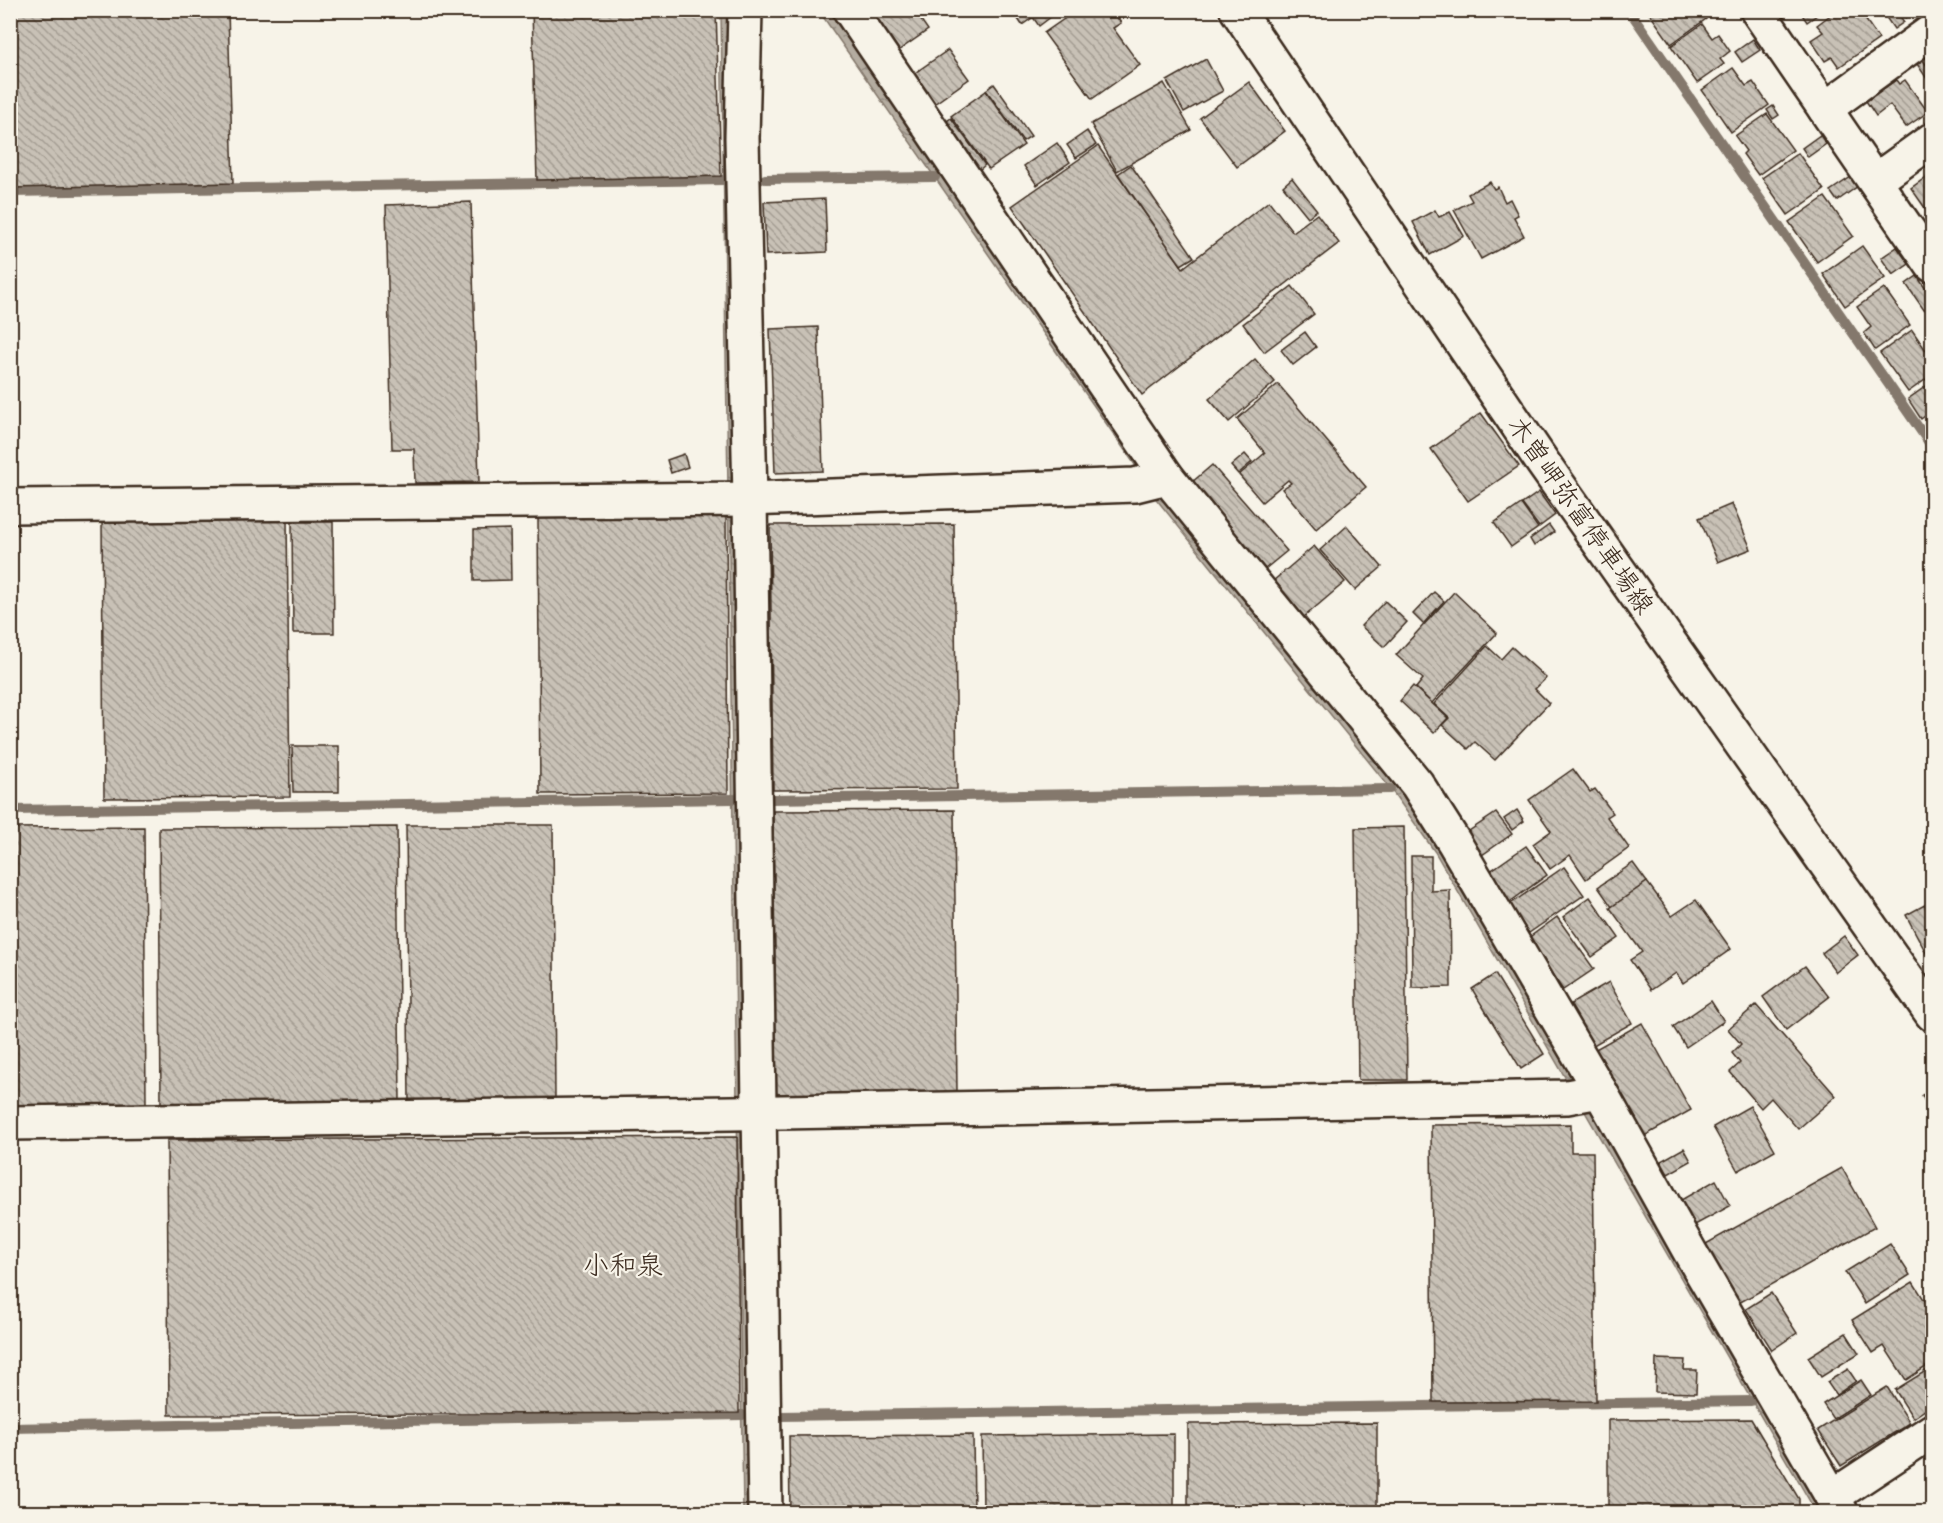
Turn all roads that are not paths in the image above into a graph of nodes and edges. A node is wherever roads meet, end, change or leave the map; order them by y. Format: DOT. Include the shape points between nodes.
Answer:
graph roads {
  1 [pos="745,10"];
  2 [pos="850,10"];
  3 [pos="1238,10"];
  4 [pos="1757,10"];
  5 [pos="1932,31"];
  6 [pos="1825,109"];
  7 [pos="1932,140"];
  8 [pos="1875,181"];
  9 [pos="1932,265"];
  10 [pos="1154,480"];
  11 [pos="738,499"];
  12 [pos="10,507"];
  13 [pos="1932,1014"];
  14 [pos="1586,1093"];
  15 [pos="748,1112"];
  16 [pos="10,1123"];
  17 [pos="1932,1431"];
  18 [pos="1836,1504"];
  19 [pos="765,1512"];
  1 -- 11 [label="street"];
  2 -- 10 [label="street"];
  3 -- 13 [label="street, 木曽岬弥富停車場線" via="1543,463"];
  4 -- 6 [label="street"];
  5 -- 6 [label="street"];
  6 -- 8 [label="street"];
  7 -- 8 [label="street"];
  8 -- 9 [label="street"];
  10 -- 11 [label="street"];
  10 -- 14 [label="street" via="1417,784 1454,842"];
  11 -- 12 [label="street"];
  11 -- 15 [label="street"];
  14 -- 15 [label="street"];
  14 -- 18 [label="street" via="1690,1252"];
  15 -- 16 [label="street"];
  15 -- 19 [label="street"];
  17 -- 18 [label="street"];
}
